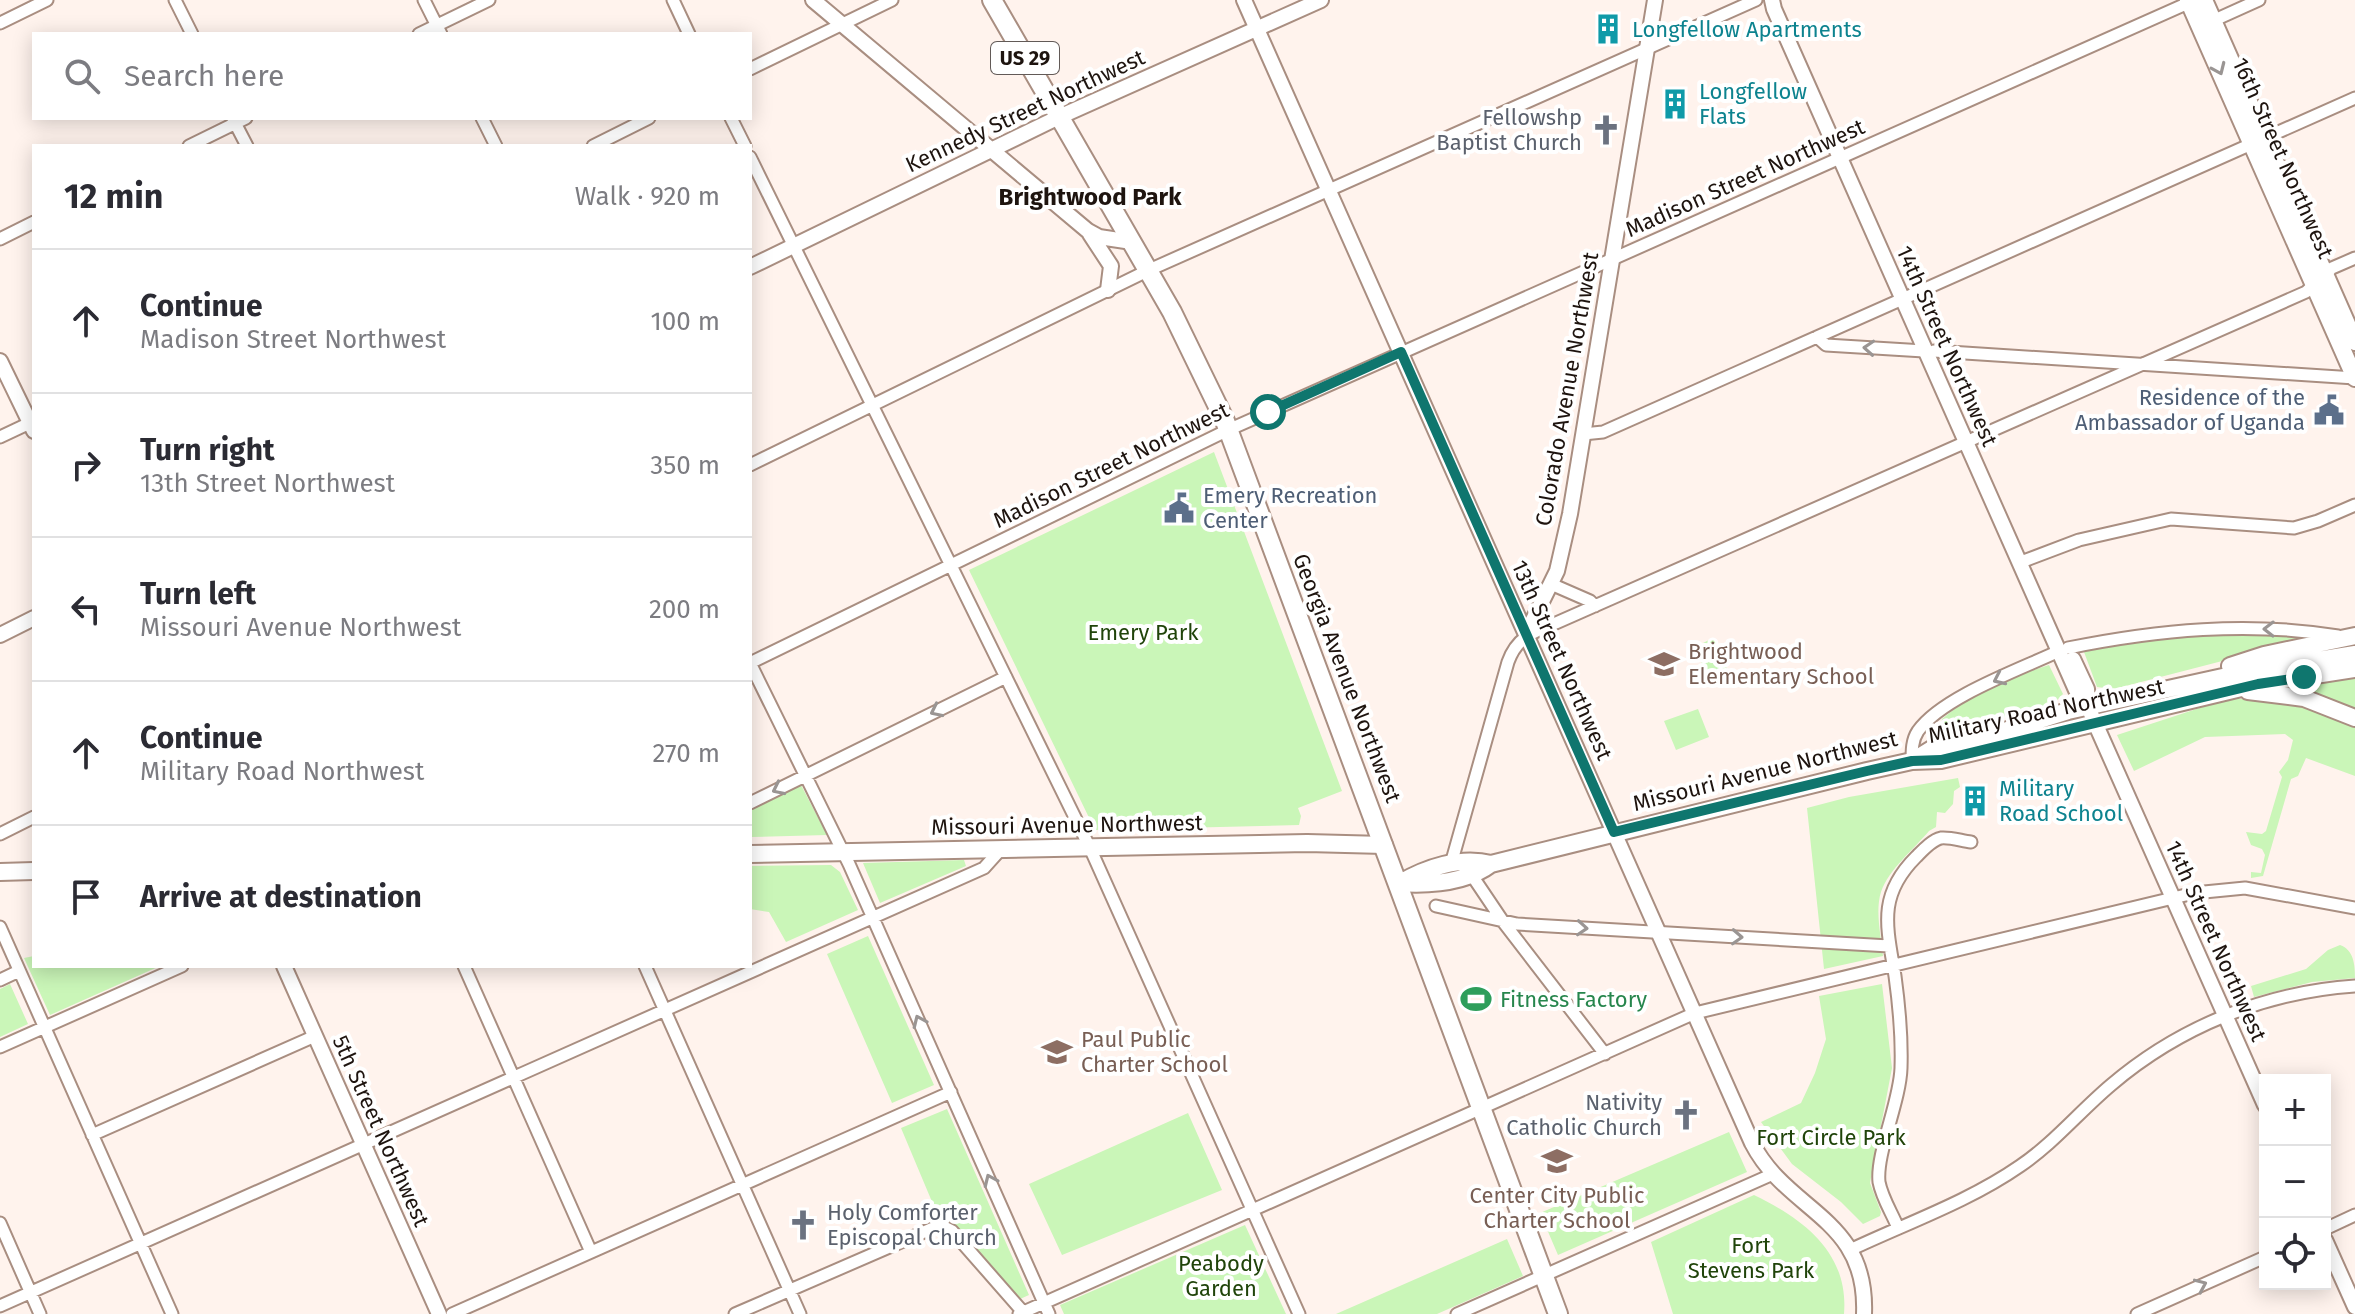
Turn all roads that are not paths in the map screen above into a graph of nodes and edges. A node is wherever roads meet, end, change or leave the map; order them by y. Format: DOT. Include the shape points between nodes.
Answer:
graph roads {
  1 [pos="47,0"];
  2 [pos="175,0"];
  3 [pos="424,0"];
  4 [pos="489,0"];
  5 [pos="673,0"];
  6 [pos="813,0"];
  7 [pos="892,0"];
  8 [pos="992,0"];
  9 [pos="1244,0"];
  10 [pos="1321,0"];
  11 [pos="1655,0"];
  12 [pos="1756,0"];
  13 [pos="1774,0"];
  14 [pos="2259,0"];
  15 [pos="2194,1"];
  16 [pos="0,23"];
  17 [pos="2206,23"];
  18 [pos="842,24"];
  19 [pos="1257,29"];
  20 [pos="439,30"];
  21 [pos="191,32"];
  22 [pos="688,32"];
  23 [pos="1647,49"];
  24 [pos="752,68"];
  25 [pos="2355,98"];
  26 [pos="1059,117"];
  27 [pos="238,120"];
  28 [pos="483,120"];
  29 [pos="645,120"];
  30 [pos="732,120"];
  31 [pos="2260,142"];
  32 [pos="193,144"];
  33 [pos="246,144"];
  34 [pos="495,144"];
  35 [pos="597,144"];
  36 [pos="744,144"];
  37 [pos="991,149"];
  38 [pos="1844,156"];
  39 [pos="752,161"];
  40 [pos="1328,190"];
  41 [pos="32,223"];
  42 [pos="1088,231"];
  43 [pos="0,239"];
  44 [pos="1132,242"];
  45 [pos="794,246"];
  46 [pos="2355,258"];
  47 [pos="1612,259"];
  48 [pos="752,266"];
  49 [pos="1149,270"];
  50 [pos="2320,279"];
  51 [pos="1108,290"];
  52 [pos="1905,298"];
  53 [pos="1817,337"];
  54 [pos="2355,342"];
  55 [pos="1929,351"];
  56 [pos="1401,352"];
  57 [pos="0,361"];
  58 [pos="2142,364"];
  59 [pos="2355,378"];
  60 [pos="872,405"];
  61 [pos="32,423"];
  62 [pos="32,425"];
  63 [pos="1228,430"];
  64 [pos="1583,434"];
  65 [pos="0,437"];
  66 [pos="1970,440"];
  67 [pos="752,464"];
  68 [pos="2355,505"];
  69 [pos="2024,561"];
  70 [pos="951,565"];
  71 [pos="1551,584"];
  72 [pos="1595,606"];
  73 [pos="32,619"];
  74 [pos="1526,634"];
  75 [pos="0,635"];
  76 [pos="2351,636"];
  77 [pos="2064,650"];
  78 [pos="2355,654"];
  79 [pos="752,662"];
  80 [pos="752,667"];
  81 [pos="2355,669"];
  82 [pos="1006,677"];
  83 [pos="2152,692"];
  84 [pos="2227,692"];
  85 [pos="2088,707"];
  86 [pos="2355,718"];
  87 [pos="2096,724"];
  88 [pos="1912,761"];
  89 [pos="805,776"];
  90 [pos="752,802"];
  91 [pos="32,818"];
  92 [pos="1614,832"];
  93 [pos="0,834"];
  94 [pos="1971,842"];
  95 [pos="1384,845"];
  96 [pos="1002,848"];
  97 [pos="1090,848"];
  98 [pos="842,852"];
  99 [pos="752,854"];
  100 [pos="1451,864"];
  101 [pos="1491,864"];
  102 [pos="32,871"];
  103 [pos="0,872"];
  104 [pos="1471,874"];
  105 [pos="1398,883"];
  106 [pos="2173,898"];
  107 [pos="1436,906"];
  108 [pos="2355,908"];
  109 [pos="873,917"];
  110 [pos="1504,923"];
  111 [pos="0,927"];
  112 [pos="1659,933"];
  113 [pos="1889,946"];
  114 [pos="1893,966"];
  115 [pos="177,968"];
  116 [pos="285,968"];
  117 [pos="465,968"];
  118 [pos="646,968"];
  119 [pos="19,971"];
  120 [pos="0,980"];
  121 [pos="2355,986"];
  122 [pos="664,1010"];
  123 [pos="1695,1013"];
  124 [pos="2225,1016"];
  125 [pos="44,1027"];
  126 [pos="315,1036"];
  127 [pos="0,1047"];
  128 [pos="1605,1054"];
  129 [pos="513,1077"];
  130 [pos="951,1092"];
  131 [pos="2259,1092"];
  132 [pos="1481,1108"];
  133 [pos="92,1135"];
  134 [pos="363,1144"];
  135 [pos="1773,1174"];
  136 [pos="742,1185"];
  137 [pos="1253,1210"];
  138 [pos="2355,1215"];
  139 [pos="0,1223"];
  140 [pos="2331,1226"];
  141 [pos="1898,1228"];
  142 [pos="141,1243"];
  143 [pos="1850,1250"];
  144 [pos="591,1252"];
  145 [pos="2331,1253"];
  146 [pos="2259,1260"];
  147 [pos="1543,1276"];
  148 [pos="789,1290"];
  149 [pos="31,1293"];
  150 [pos="0,1306"];
  151 [pos="2355,1307"];
  152 [pos="1047,1308"];
  153 [pos="1021,1313"];
  154 [pos="40,1314"];
  155 [pos="172,1314"];
  156 [pos="439,1314"];
  157 [pos="452,1314"];
  158 [pos="735,1314"];
  159 [pos="800,1314"];
  160 [pos="1299,1314"];
  161 [pos="1457,1314"];
  162 [pos="1558,1314"];
  163 [pos="1864,1314"];
  164 [pos="2137,1314"];
  1 -- 16 [label="street"];
  2 -- 21 [label="street"];
  3 -- 20 [label="street"];
  4 -- 20 [label="street"];
  5 -- 22 [label="street"];
  6 -- 18 [label="street"];
  7 -- 18 [label="street"];
  8 -- 26 [label="highway, Georgia Avenue Northwest / US 29"];
  9 -- 19 [label="street, 13th Street Northwest"];
  10 -- 19 [label="street, Kennedy Street Northwest"];
  11 -- 23 [label="street, Colorado Avenue Northwest"];
  12 -- 23 [label="street"];
  13 -- 38 [label="street, 14th Street Northwest" via="1781,5"];
  14 -- 17 [label="street"];
  15 -- 17 [label="main road, 16th Street Northwest"];
  15 -- 38 [label="street, Madison Street Northwest"];
  17 -- 31 [label="main road, 16th Street Northwest"];
  18 -- 24 [label="street"];
  18 -- 37 [label="street"];
  19 -- 26 [label="street, Kennedy Street Northwest"];
  19 -- 40 [label="street, 13th Street Northwest"];
  23 -- 40 [label="street"];
  23 -- 47 [label="street, Colorado Avenue Northwest"];
  25 -- 31 [label="street"];
  26 -- 37 [label="street, Kennedy Street Northwest"];
  26 -- 44 [label="highway, Georgia Avenue Northwest / US 29"];
  27 -- 32 [label="street"];
  27 -- 33 [label="street"];
  28 -- 34 [label="street"];
  29 -- 35 [label="street"];
  30 -- 36 [label="street"];
  31 -- 50 [label="main road, 16th Street Northwest"];
  31 -- 52 [label="street"];
  37 -- 42 [label="street"];
  37 -- 45 [label="street, Kennedy Street Northwest"];
  38 -- 47 [label="street, Madison Street Northwest"];
  38 -- 52 [label="street, 14th Street Northwest"];
  39 -- 45 [label="street"];
  40 -- 49 [label="street"];
  40 -- 56 [label="street, 13th Street Northwest"];
  41 -- 43 [label="street"];
  42 -- 44 [label="street"];
  42 -- 51 [label="street" via="1110,261"];
  44 -- 49 [label="highway, Georgia Avenue Northwest / US 29"];
  45 -- 48 [label="street, Kennedy Street Northwest"];
  45 -- 60 [label="street"];
  46 -- 50 [label="street"];
  47 -- 56 [label="street, Madison Street Northwest"];
  47 -- 64 [label="street, Colorado Avenue Northwest"];
  49 -- 51 [label="street"];
  49 -- 63 [label="highway, Georgia Avenue Northwest / US 29"];
  50 -- 54 [label="main road, 16th Street Northwest"];
  50 -- 58 [label="street" via="2306,292"];
  50 -- 59 [label="main road, 16th Street Northwest"];
  51 -- 60 [label="street"];
  52 -- 53 [label="street"];
  52 -- 55 [label="street, 14th Street Northwest"];
  55 -- 53 [label="street, one-way" via="1826,345"];
  53 -- 64 [label="street" via="1603,432"];
  55 -- 58 [label="street"];
  55 -- 66 [label="street, 14th Street Northwest"];
  56 -- 63 [label="street, Madison Street Northwest"];
  56 -- 74 [label="street, 13th Street Northwest"];
  57 -- 61 [label="street"];
  58 -- 59 [label="street"];
  58 -- 66 [label="street"];
  60 -- 67 [label="street"];
  60 -- 70 [label="street"];
  62 -- 65 [label="street"];
  63 -- 70 [label="street, Madison Street Northwest"];
  63 -- 95 [label="highway, Georgia Avenue Northwest / US 29"];
  64 -- 71 [label="street, Colorado Avenue Northwest"];
  66 -- 69 [label="street, 14th Street Northwest"];
  66 -- 72 [label="street"];
  68 -- 69 [label="street" via="2294,528 2171,519 2079,540"];
  69 -- 77 [label="street, 14th Street Northwest"];
  70 -- 79 [label="street, Madison Street Northwest"];
  70 -- 82 [label="street"];
  71 -- 72 [label="street"];
  71 -- 74 [label="street, Colorado Avenue Northwest"];
  72 -- 74 [label="street"];
  73 -- 75 [label="street"];
  74 -- 92 [label="street, 13th Street Northwest"];
  74 -- 100 [label="street, Colorado Avenue Northwest" via="1508,662"];
  76 -- 77 [label="street, Missouri Avenue Northwest, one-way" via="2217,629 2149,634"];
  76 -- 83 [label="main road" via="2264,655"];
  77 -- 85 [label="street, 14th Street Northwest" via="2087,689"];
  77 -- 88 [label="street, Missouri Avenue Northwest, one-way" via="1941,711 1917,733"];
  78 -- 83 [label="main road, Military Road Northwest"];
  80 -- 89 [label="street"];
  81 -- 84 [label="main road, Military Road Northwest"];
  82 -- 89 [label="street, one-way"];
  82 -- 97 [label="street"];
  83 -- 85 [label="main road, Military Road Northwest"];
  84 -- 86 [label="main road" via="2304,698"];
  84 -- 87 [label="main road, Military Road Northwest"];
  85 -- 87 [label="street, 14th Street Northwest"];
  85 -- 88 [label="main road, Military Road Northwest" via="1935,747"];
  87 -- 88 [label="main road, Military Road Northwest" via="1941,760"];
  87 -- 106 [label="street, 14th Street Northwest"];
  88 -- 92 [label="main road, Missouri Avenue Northwest"];
  89 -- 90 [label="street, one-way"];
  89 -- 98 [label="street"];
  91 -- 93 [label="street"];
  92 -- 101 [label="main road, Missouri Avenue Northwest"];
  92 -- 112 [label="street, 13th Street Northwest"];
  94 -- 113 [label="street" via="1941,838 1907,867 1890,896"];
  95 -- 97 [label="main road, Missouri Avenue Northwest"];
  95 -- 105 [label="highway, Georgia Avenue Northwest / US 29"];
  96 -- 97 [label="main road, Missouri Avenue Northwest"];
  96 -- 98 [label="main road, Missouri Avenue Northwest"];
  96 -- 109 [label="street" via="984,868"];
  97 -- 137 [label="street"];
  98 -- 99 [label="main road, Missouri Avenue Northwest"];
  98 -- 109 [label="street"];
  100 -- 101 [label="main road, Missouri Avenue Northwest"];
  100 -- 105 [label="main road, Missouri Avenue Northwest" via="1422,870"];
  101 -- 104 [label="main road, Missouri Avenue Northwest"];
  102 -- 103 [label="main road"];
  104 -- 105 [label="main road, Missouri Avenue Northwest" via="1427,885"];
  104 -- 110 [label="street"];
  105 -- 132 [label="highway, Georgia Avenue Northwest / US 29"];
  106 -- 108 [label="street" via="2245,888"];
  106 -- 114 [label="street"];
  106 -- 124 [label="street, 14th Street Northwest"];
  107 -- 110 [label="street"];
  109 -- 122 [label="street"];
  130 -- 109 [label="street, one-way"];
  110 -- 112 [label="street, one-way"];
  110 -- 128 [label="street"];
  111 -- 119 [label="street"];
  112 -- 113 [label="street, one-way"];
  112 -- 123 [label="street, 13th Street Northwest"];
  113 -- 114 [label="street"];
  114 -- 123 [label="street"];
  114 -- 141 [label="street" via="1901,1073 1879,1175"];
  115 -- 125 [label="street"];
  116 -- 126 [label="street, 5th Street Northwest"];
  117 -- 129 [label="street"];
  118 -- 122 [label="street"];
  119 -- 120 [label="street"];
  119 -- 125 [label="street"];
  121 -- 124 [label="street" via="2299,993"];
  122 -- 129 [label="street"];
  122 -- 136 [label="street"];
  123 -- 128 [label="street"];
  123 -- 135 [label="street, 13th Street Northwest" via="1752,1143"];
  124 -- 131 [label="street, 14th Street Northwest"];
  124 -- 141 [label="street" via="2145,1059 2017,1168"];
  125 -- 127 [label="street"];
  125 -- 133 [label="street"];
  126 -- 133 [label="street"];
  126 -- 134 [label="street, 5th Street Northwest"];
  128 -- 132 [label="street"];
  129 -- 134 [label="street"];
  129 -- 144 [label="street"];
  130 -- 136 [label="street"];
  152 -- 130 [label="street, one-way"];
  132 -- 137 [label="street"];
  132 -- 147 [label="highway, Georgia Avenue Northwest / US 29"];
  133 -- 142 [label="street"];
  134 -- 142 [label="street"];
  134 -- 156 [label="street, 5th Street Northwest"];
  135 -- 143 [label="street, 13th Street Northwest" via="1829,1221"];
  135 -- 147 [label="street"];
  136 -- 144 [label="street"];
  136 -- 148 [label="street"];
  137 -- 152 [label="street"];
  137 -- 160 [label="street"];
  138 -- 140 [label="street"];
  139 -- 149 [label="street"];
  141 -- 143 [label="street"];
  142 -- 149 [label="street"];
  142 -- 155 [label="street"];
  143 -- 163 [label="street, 13th Street Northwest" via="1862,1281"];
  144 -- 157 [label="street"];
  145 -- 151 [label="street"];
  164 -- 146 [label="street, one-way"];
  147 -- 161 [label="street"];
  147 -- 162 [label="highway, Georgia Avenue Northwest / US 29"];
  148 -- 153 [label="street" via="940,1225 952,1231"];
  148 -- 158 [label="street"];
  148 -- 159 [label="street"];
  149 -- 150 [label="street"];
  149 -- 154 [label="street"];
  152 -- 153 [label="street"];
}
